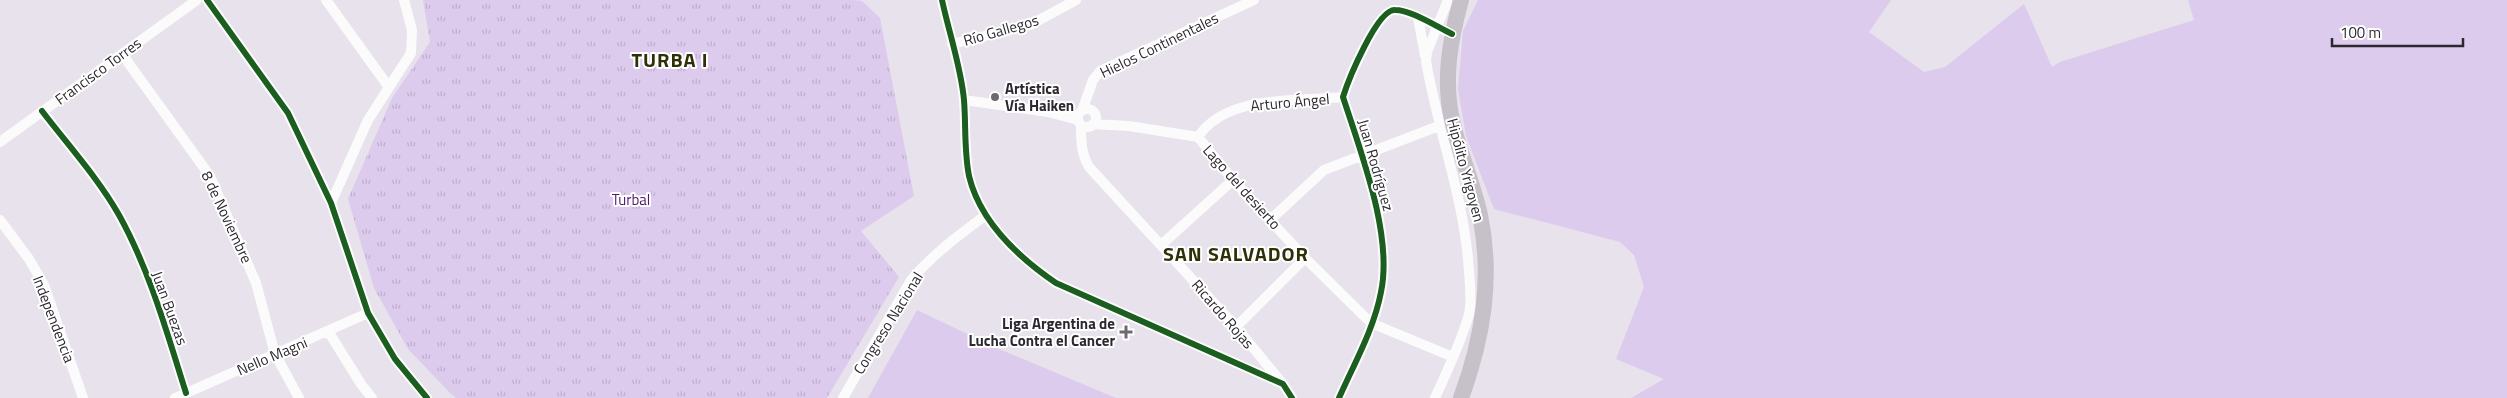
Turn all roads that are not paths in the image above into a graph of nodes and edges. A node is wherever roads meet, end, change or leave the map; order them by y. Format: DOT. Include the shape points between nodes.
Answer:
graph roads {
  1 [pos="197,0"];
  2 [pos="207,0"];
  3 [pos="326,0"];
  4 [pos="404,0"];
  5 [pos="942,0"];
  6 [pos="1076,0"];
  7 [pos="1254,0"];
  8 [pos="1448,0"];
  9 [pos="1462,0"];
  10 [pos="1418,18"];
  11 [pos="1436,27"];
  12 [pos="1452,34"];
  13 [pos="952,44"];
  14 [pos="122,54"];
  15 [pos="1426,61"];
  16 [pos="1093,80"];
  17 [pos="388,86"];
  18 [pos="1343,97"];
  19 [pos="964,100"];
  20 [pos="42,111"];
  21 [pos="1080,117"];
  22 [pos="1093,117"];
  23 [pos="1445,124"];
  24 [pos="1198,137"];
  25 [pos="0,142"];
  26 [pos="1361,156"];
  27 [pos="1233,180"];
  28 [pos="331,203"];
  29 [pos="986,215"];
  30 [pos="0,220"];
  31 [pos="1270,220"];
  32 [pos="1161,245"];
  33 [pos="1305,258"];
  34 [pos="368,313"];
  35 [pos="1371,323"];
  36 [pos="1236,327"];
  37 [pos="328,331"];
  38 [pos="275,354"];
  39 [pos="1453,357"];
  40 [pos="1283,384"];
  41 [pos="186,393"];
  42 [pos="83,398"];
  43 [pos="174,398"];
  44 [pos="299,398"];
  45 [pos="372,398"];
  46 [pos="428,398"];
  47 [pos="842,398"];
  48 [pos="1292,398"];
  49 [pos="1339,398"];
  50 [pos="1434,398"];
  51 [pos="1461,398"];
  1 -- 14 [label="street, Francisco Torres"];
  2 -- 28 [label="street" via="288,113"];
  3 -- 17 [label="street"];
  4 -- 17 [label="street" via="412,30 412,47 405,66"];
  5 -- 13 [label="street"];
  6 -- 13 [label="street, Río Gallegos" via="1030,25"];
  7 -- 16 [label="street, Hielos Continentales" via="1100,71"];
  8 -- 11 [label="street"];
  9 -- 12 [label="main road, Hipólito Yrigoyen"];
  10 -- 11 [label="street"];
  10 -- 15 [label="street"];
  10 -- 18 [label="street" via="1396,10 1384,15 1350,76"];
  11 -- 12 [label="street"];
  11 -- 15 [label="street"];
  12 -- 23 [label="main road, Hipólito Yrigoyen"];
  13 -- 19 [label="street"];
  14 -- 20 [label="street, Francisco Torres"];
  14 -- 38 [label="street, 8 de Noviembre" via="210,176 256,283"];
  15 -- 23 [label="street"];
  16 -- 21 [label="street, Hielos Continentales"];
  16 -- 22 [label="street, Hielos Continentales"];
  17 -- 28 [label="street" via="368,120"];
  18 -- 24 [label="street, Arturo Ángel" via="1241,106 1214,119"];
  18 -- 26 [label="street, Juan Rodríguez"];
  19 -- 21 [label="street"];
  19 -- 29 [label="street" via="970,177"];
  20 -- 25 [label="street, Francisco Torres"];
  20 -- 41 [label="street, Juan Buezas" via="120,217 153,292"];
  21 -- 22 [label="street" via="1089,110"];
  21 -- 22 [label="street" via="1086,127"];
  21 -- 32 [label="street, Ricardo Rojas" via="1083,157"];
  22 -- 24 [label="street"];
  23 -- 26 [label="street"];
  23 -- 39 [label="street" via="1468,252 1469,313"];
  23 -- 51 [label="main road, Hipólito Yrigoyen" via="1480,216 1484,262 1484,323"];
  24 -- 27 [label="street, Lago del desierto"];
  26 -- 31 [label="street" via="1324,170"];
  26 -- 35 [label="street, Juan Rodríguez" via="1382,229 1384,250 1382,291"];
  27 -- 31 [label="street, Lago del desierto"];
  27 -- 32 [label="street"];
  28 -- 34 [label="street"];
  29 -- 40 [label="street" via="1012,249 1056,283"];
  29 -- 47 [label="street, Congreso Nacional" via="945,245 912,280"];
  30 -- 42 [label="street, Independencia" via="44,285"];
  31 -- 33 [label="street, Lago del desierto"];
  32 -- 36 [label="street, Ricardo Rojas"];
  33 -- 35 [label="street, Lago del desierto"];
  33 -- 36 [label="street"];
  34 -- 37 [label="street, Nello Magni"];
  34 -- 46 [label="street" via="395,359"];
  35 -- 39 [label="street, Lago del desierto"];
  35 -- 49 [label="street, Juan Rodríguez"];
  36 -- 40 [label="street, Ricardo Rojas"];
  37 -- 38 [label="street, Nello Magni"];
  37 -- 45 [label="street"];
  38 -- 41 [label="street, Nello Magni"];
  38 -- 44 [label="street, 8 de Noviembre"];
  39 -- 50 [label="street"];
  40 -- 48 [label="street, Ricardo Rojas"];
  41 -- 43 [label="street, Nello Magni"];
}
